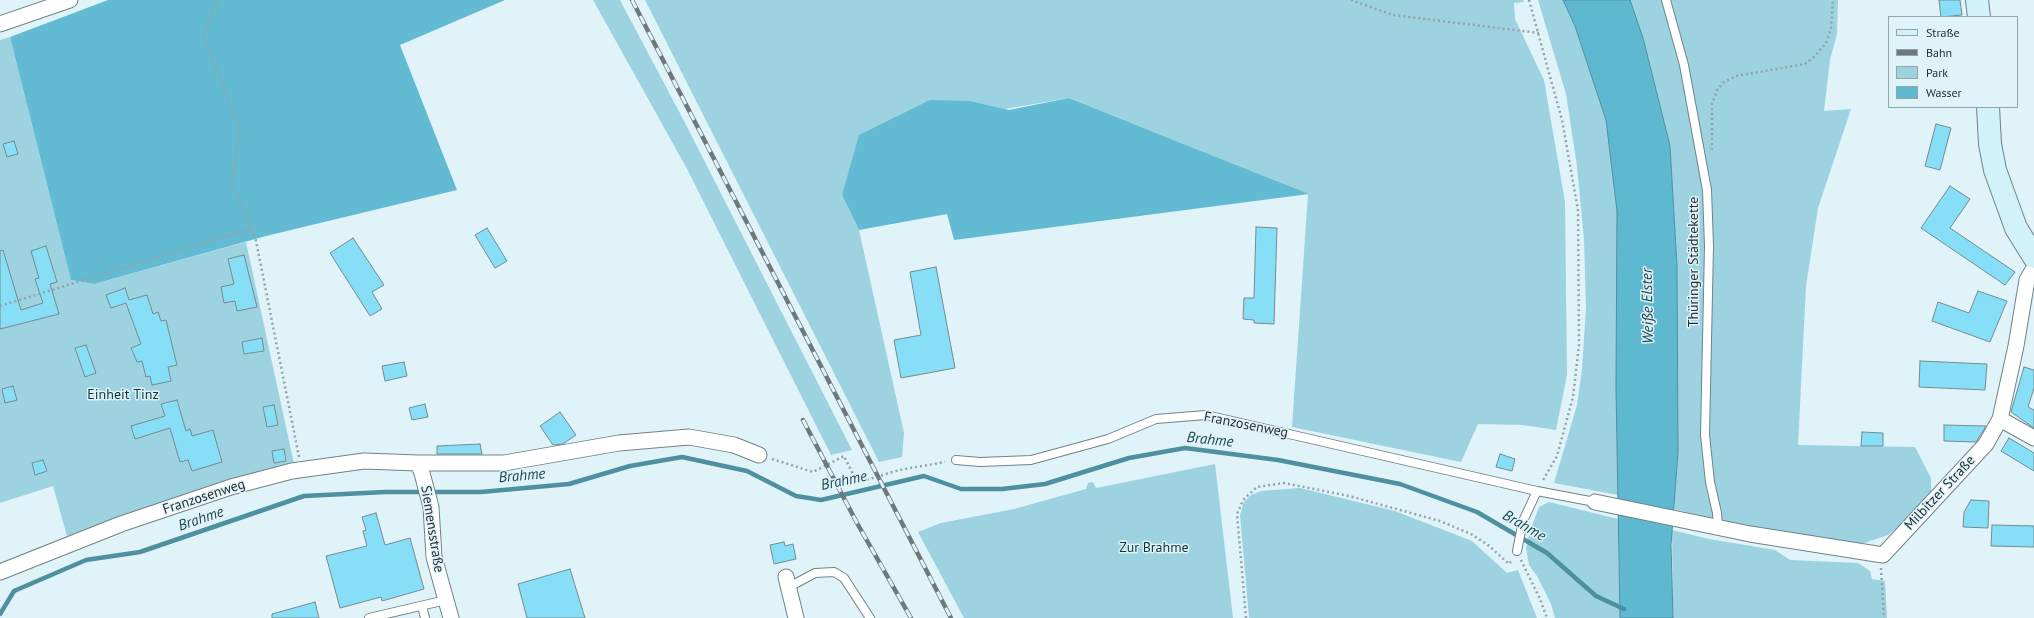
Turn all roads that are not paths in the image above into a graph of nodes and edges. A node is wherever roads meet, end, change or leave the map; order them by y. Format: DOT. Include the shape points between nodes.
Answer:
graph roads {
  1 [pos="70,0"];
  2 [pos="1666,0"];
  3 [pos="1977,0"];
  4 [pos="1979,16"];
  5 [pos="0,24"];
  6 [pos="1988,108"];
  7 [pos="2034,257"];
  8 [pos="2034,268"];
  9 [pos="2000,419"];
  10 [pos="2034,438"];
  11 [pos="760,455"];
  12 [pos="956,460"];
  13 [pos="420,468"];
  14 [pos="1536,491"];
  15 [pos="1595,502"];
  16 [pos="1718,527"];
  17 [pos="1517,551"];
  18 [pos="0,572"];
  19 [pos="787,582"];
  20 [pos="446,600"];
  21 [pos="422,606"];
  22 [pos="452,617"];
  23 [pos="369,618"];
  24 [pos="425,618"];
  25 [pos="796,618"];
  26 [pos="870,618"];
  1 -- 5 [label="street"];
  2 -- 16 [label="lane, Thüringer Städtekette" via="1684,65 1707,190 1709,262 1705,435"];
  3 -- 4 [label="main road"];
  6 -- 7 [label="main road" via="1990,144 1995,170 2016,228"];
  8 -- 9 [label="street, Milbitzer Straße" via="2027,280"];
  9 -- 10 [label="street"];
  9 -- 16 [label="street, Milbitzer Straße" via="1986,444 1883,555"];
  11 -- 13 [label="street, Franzosenweg" via="734,445 689,437 619,443 504,463"];
  12 -- 14 [label="lane, Franzosenweg" via="1031,460 1108,439 1156,419 1206,415"];
  13 -- 18 [label="street, Franzosenweg" via="364,460 301,470 231,487 121,524"];
  13 -- 20 [label="street, Siemensstraße" via="431,507 434,557"];
  14 -- 15 [label="lane, Franzosenweg"];
  14 -- 17 [label="lane" via="1523,521"];
  15 -- 16 [label="street"];
  19 -- 25 [label="street"];
  19 -- 26 [label="lane" via="815,573 834,572 844,578"];
  20 -- 21 [label="lane"];
  20 -- 22 [label="street, Siemensstraße"];
  21 -- 23 [label="lane"];
  21 -- 24 [label="lane"];
}
